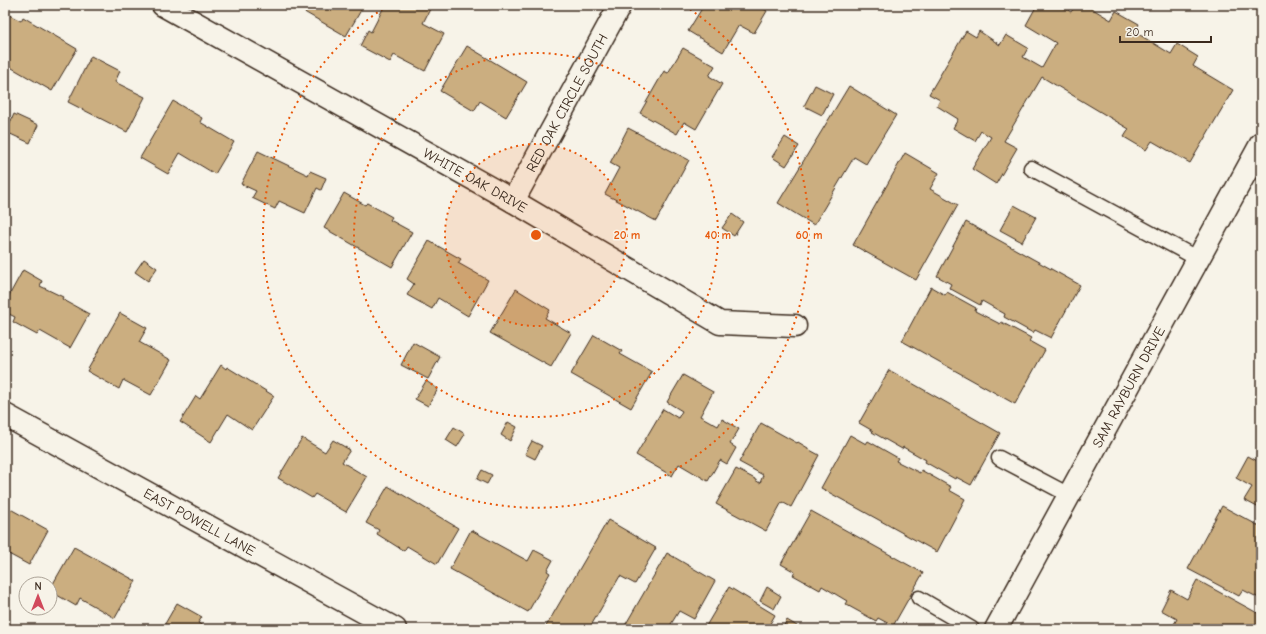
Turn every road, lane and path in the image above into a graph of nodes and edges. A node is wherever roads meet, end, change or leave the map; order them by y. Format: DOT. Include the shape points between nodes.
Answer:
graph roads {
  1 [pos="163,5"];
  2 [pos="620,5"];
  3 [pos="1261,144"];
  4 [pos="1031,168"];
  5 [pos="512,201"];
  6 [pos="1198,259"];
  7 [pos="794,326"];
  8 [pos="5,415"];
  9 [pos="999,458"];
  10 [pos="1069,495"];
  11 [pos="919,598"];
  12 [pos="395,629"];
  13 [pos="972,629"];
  14 [pos="996,629"];
  1 -- 5 [label="street, WHITE OAK DRIVE"];
  2 -- 5 [label="street, RED OAK CIRCLE SOUTH"];
  3 -- 6 [label="street, SAM RAYBURN DRIVE"];
  4 -- 6 [label="lane"];
  5 -- 7 [label="street, WHITE OAK DRIVE" via="720,323"];
  6 -- 10 [label="street, SAM RAYBURN DRIVE"];
  8 -- 12 [label="street, EAST POWELL LANE"];
  9 -- 10 [label="lane"];
  10 -- 14 [label="street, SAM RAYBURN DRIVE"];
  11 -- 13 [label="lane"];
}
